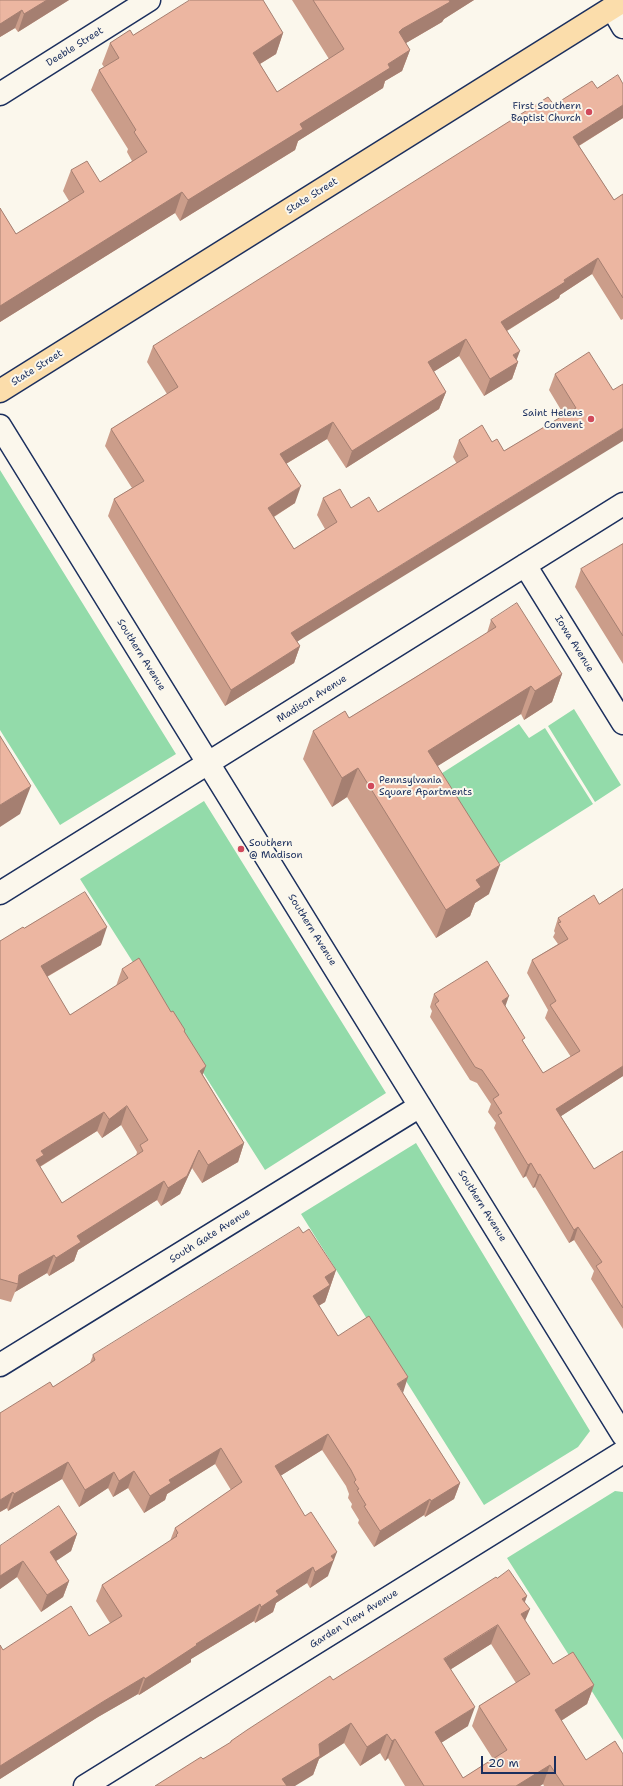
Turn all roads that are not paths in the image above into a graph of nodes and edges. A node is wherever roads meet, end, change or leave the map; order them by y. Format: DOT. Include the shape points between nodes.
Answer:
graph roads {
  1 [pos="149,0"];
  2 [pos="617,4"];
  3 [pos="623,27"];
  4 [pos="0,94"];
  5 [pos="0,391"];
  6 [pos="0,426"];
  7 [pos="623,504"];
  8 [pos="525,565"];
  9 [pos="623,724"];
  10 [pos="208,763"];
  11 [pos="0,893"];
  12 [pos="420,1106"];
  13 [pos="0,1365"];
  14 [pos="623,1435"];
  15 [pos="623,1452"];
  16 [pos="85,1786"];
  1 -- 4 [label="street, Deeble Street"];
  2 -- 3 [label="street"];
  2 -- 5 [label="main road, State Street"];
  6 -- 10 [label="street, Southern Avenue"];
  7 -- 8 [label="street, Madison Avenue"];
  8 -- 9 [label="street, Iowa Avenue"];
  8 -- 10 [label="street, Madison Avenue"];
  10 -- 11 [label="street, Madison Avenue"];
  10 -- 12 [label="street, Southern Avenue"];
  12 -- 13 [label="street, South Gate Avenue"];
  12 -- 14 [label="street, Southern Avenue"];
  15 -- 16 [label="street, Garden View Avenue"];
}
